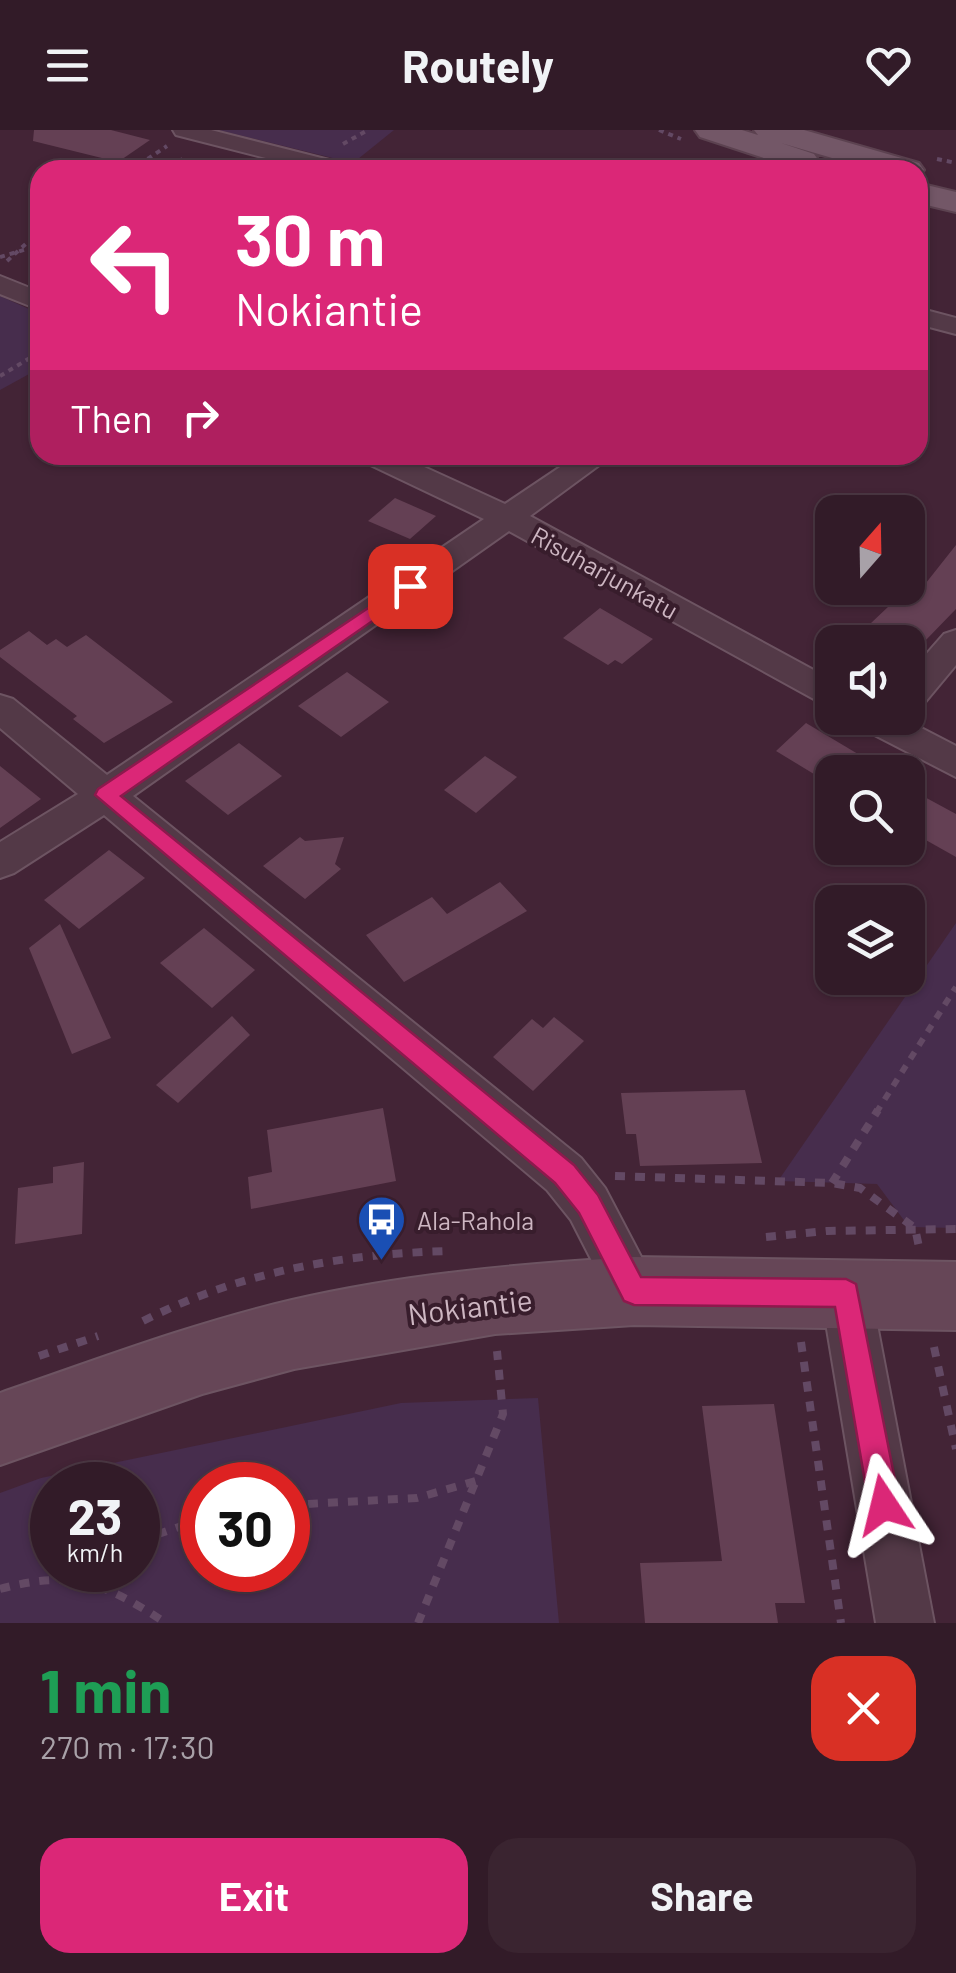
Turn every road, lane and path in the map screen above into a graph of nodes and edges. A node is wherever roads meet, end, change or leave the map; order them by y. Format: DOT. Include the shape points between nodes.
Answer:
graph roads {
  1 [pos="711,130"];
  2 [pos="770,130"];
  3 [pos="189,138"];
  4 [pos="149,160"];
  5 [pos="294,160"];
  6 [pos="802,160"];
  7 [pos="874,160"];
  8 [pos="928,174"];
  9 [pos="956,181"];
  10 [pos="928,195"];
  11 [pos="956,202"];
  12 [pos="30,238"];
  13 [pos="27,248"];
  14 [pos="12,252"];
  15 [pos="0,257"];
  16 [pos="0,275"];
  17 [pos="0,284"];
  18 [pos="30,298"];
  19 [pos="928,319"];
  20 [pos="956,326"];
  21 [pos="30,358"];
  22 [pos="0,376"];
  23 [pos="394,465"];
  24 [pos="584,465"];
  25 [pos="508,518"];
  26 [pos="956,642"];
  27 [pos="925,675"];
  28 [pos="815,687"];
  29 [pos="0,708"];
  30 [pos="917,735"];
  31 [pos="956,763"];
  32 [pos="106,795"];
  33 [pos="0,862"];
  34 [pos="956,988"];
  35 [pos="564,1174"];
  36 [pos="832,1183"];
  37 [pos="914,1228"];
  38 [pos="634,1291"];
  39 [pos="817,1326"];
  40 [pos="945,1331"];
  41 [pos="515,1343"];
  42 [pos="484,1344"];
  43 [pos="498,1360"];
  44 [pos="0,1429"];
  45 [pos="956,1449"];
  46 [pos="479,1480"];
  47 [pos="310,1504"];
  48 [pos="30,1579"];
  49 [pos="0,1589"];
  50 [pos="114,1592"];
  51 [pos="166,1623"];
  52 [pos="418,1623"];
  53 [pos="840,1623"];
  54 [pos="905,1623"];
  1 -- 6 [label="main road"];
  2 -- 7 [label="main road"];
  3 -- 4 [label="path"];
  3 -- 5 [label="street"];
  8 -- 9 [label="main road"];
  10 -- 11 [label="main road"];
  12 -- 14 [label="path"];
  13 -- 14 [label="path"];
  14 -- 15 [label="path"];
  14 -- 16 [label="path"];
  17 -- 18 [label="street"];
  19 -- 20 [label="street"];
  21 -- 22 [label="path"];
  23 -- 25 [label="street, Risuharjunkatu"];
  24 -- 25 [label="street"];
  25 -- 28 [label="street, Risuharjunkatu"];
  25 -- 32 [label="street"];
  26 -- 27 [label="street"];
  29 -- 32 [label="street"];
  30 -- 31 [label="street"];
  32 -- 33 [label="street"];
  32 -- 35 [label="street"];
  34 -- 36 [label="path"];
  35 -- 36 [label="path"];
  35 -- 38 [label="street" via="588,1204"];
  36 -- 37 [label="path" via="860,1188"];
  38 -- 39 [label="main road, Nokiantie"];
  38 -- 44 [label="main road, Nokiantie" via="495,1300 294,1334"];
  39 -- 40 [label="main road, Nokiantie"];
  39 -- 40 [label="path"];
  39 -- 53 [label="path"];
  39 -- 54 [label="street"];
  40 -- 45 [label="path"];
  41 -- 42 [label="path"];
  43 -- 46 [label="path" via="503,1414"];
  46 -- 47 [label="path" via="417,1498"];
  46 -- 52 [label="path"];
  48 -- 49 [label="path"];
  50 -- 51 [label="path"];
}
